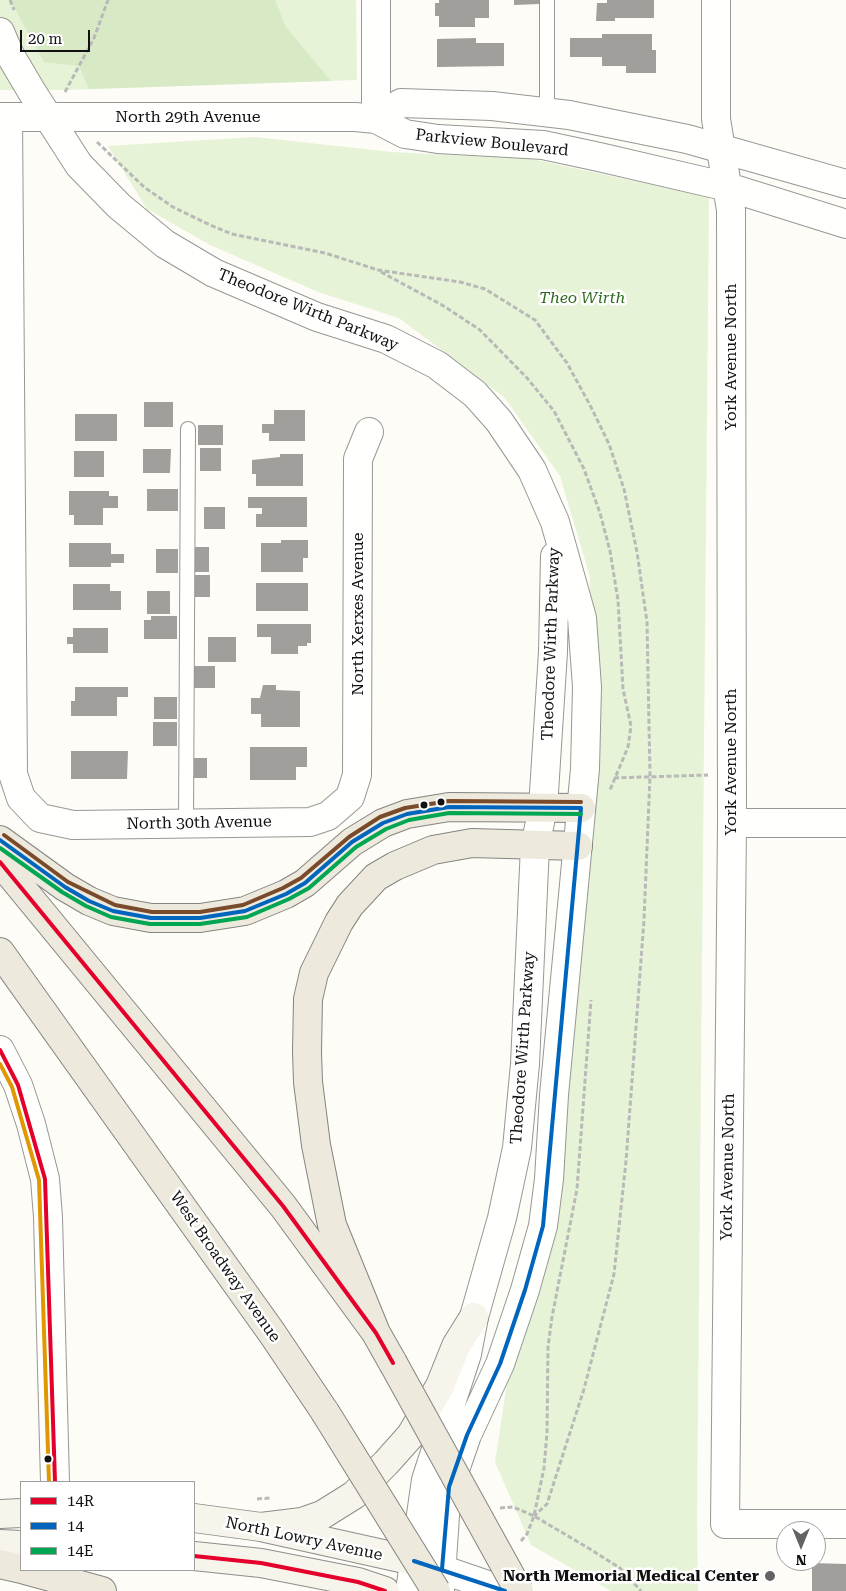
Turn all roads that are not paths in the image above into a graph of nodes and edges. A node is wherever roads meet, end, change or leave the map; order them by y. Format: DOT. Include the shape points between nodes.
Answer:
graph roads {
  1 [pos="376,0"];
  2 [pos="547,0"];
  3 [pos="716,0"];
  4 [pos="0,32"];
  5 [pos="547,112"];
  6 [pos="4,117"];
  7 [pos="47,117"];
  8 [pos="376,119"];
  9 [pos="720,150"];
  10 [pos="846,184"];
  11 [pos="728,187"];
  12 [pos="846,224"];
  13 [pos="188,429"];
  14 [pos="369,432"];
  15 [pos="555,522"];
  16 [pos="350,797"];
  17 [pos="543,808"];
  18 [pos="580,808"];
  19 [pos="186,823"];
  20 [pos="732,823"];
  21 [pos="846,823"];
  22 [pos="0,840"];
  23 [pos="535,846"];
  24 [pos="578,846"];
  25 [pos="0,862"];
  26 [pos="0,952"];
  27 [pos="0,1050"];
  28 [pos="474,1316"];
  29 [pos="376,1333"];
  30 [pos="55,1481"];
  31 [pos="20,1513"];
  32 [pos="0,1514"];
  33 [pos="195,1518"];
  34 [pos="846,1524"];
  35 [pos="261,1527"];
  36 [pos="0,1544"];
  37 [pos="20,1545"];
  38 [pos="195,1556"];
  39 [pos="414,1561"];
  40 [pos="0,1564"];
  41 [pos="20,1569"];
  42 [pos="29,1571"];
  43 [pos="440,1584"];
  44 [pos="102,1591"];
  45 [pos="385,1591"];
  46 [pos="410,1591"];
  47 [pos="505,1591"];
  48 [pos="519,1591"];
  1 -- 8 [label="street"];
  2 -- 5 [label="lane"];
  3 -- 9 [label="street, York Avenue North" via="716,119"];
  4 -- 7 [label="street, Theodore Wirth Parkway"];
  5 -- 8 [label="street, Parkview Boulevard" via="492,106 401,103"];
  5 -- 9 [label="street, Parkview Boulevard" via="607,121"];
  6 -- 7 [label="street, North 29th Avenue"];
  6 -- 19 [label="street, North 30th Avenue" via="13,774 21,798 40,818 73,824"];
  7 -- 8 [label="street, North 29th Avenue"];
  7 -- 15 [label="street, Theodore Wirth Parkway" via="79,165 119,206 165,244 214,273 266,297 386,339 437,365 475,394 532,470"];
  8 -- 11 [label="street, Parkview Boulevard" via="405,134 544,146"];
  9 -- 10 [label="street, Parkview Boulevard"];
  9 -- 11 [label="street, York Avenue North"];
  11 -- 12 [label="street, Parkview Boulevard"];
  11 -- 20 [label="street, York Avenue North" via="731,210"];
  13 -- 19 [label="lane"];
  14 -- 16 [label="street, North Xerxes Avenue" via="358,459 357,776"];
  15 -- 17 [label="street, Theodore Wirth Parkway" via="553,652"];
  15 -- 18 [label="street, Theodore Wirth Parkway" via="582,618 586,654 585,769"];
  16 -- 19 [label="street, North 30th Avenue" via="328,816 310,822"];
  17 -- 18 [label="main road"];
  17 -- 22 [label="main road" via="450,807 407,814 383,823 352,842 305,883 286,894 245,911 200,918 150,918 113,911 65,887"];
  17 -- 23 [label="street, Theodore Wirth Parkway"];
  18 -- 24 [label="street, Theodore Wirth Parkway"];
  20 -- 21 [label="street"];
  20 -- 34 [label="street, York Avenue North" via="725,1524"];
  23 -- 24 [label="main road"];
  23 -- 28 [label="street, Theodore Wirth Parkway" via="525,1064 517,1148 502,1218"];
  23 -- 29 [label="main road" via="472,843 433,850 395,866 376,877 350,905 314,973 308,999 307,1052 316,1145 332,1224"];
  24 -- 43 [label="street, Theodore Wirth Parkway" via="543,1226 500,1364 467,1435 449,1487"];
  25 -- 29 [label="main road" via="283,1206"];
  26 -- 43 [label="main road, West Broadway Avenue, bridge" via="272,1333"];
  27 -- 30 [label="street" via="18,1085 45,1179"];
  28 -- 35 [label="main road" via="456,1346 440,1386 411,1435 354,1496 322,1515 302,1522"];
  28 -- 39 [label="street, Theodore Wirth Parkway" via="467,1354 426,1480"];
  29 -- 48 [label="main road, bridge"];
  31 -- 32 [label="main road"];
  33 -- 35 [label="main road, North Lowry Avenue"];
  35 -- 39 [label="main road, North Lowry Avenue"];
  36 -- 37 [label="main road"];
  38 -- 45 [label="main road, North Lowry Avenue" via="261,1562 358,1582"];
  39 -- 43 [label="street"];
  39 -- 46 [label="street, Theodore Wirth Parkway"];
  40 -- 41 [label="main road"];
  42 -- 44 [label="main road"];
  43 -- 47 [label="street"];
}
